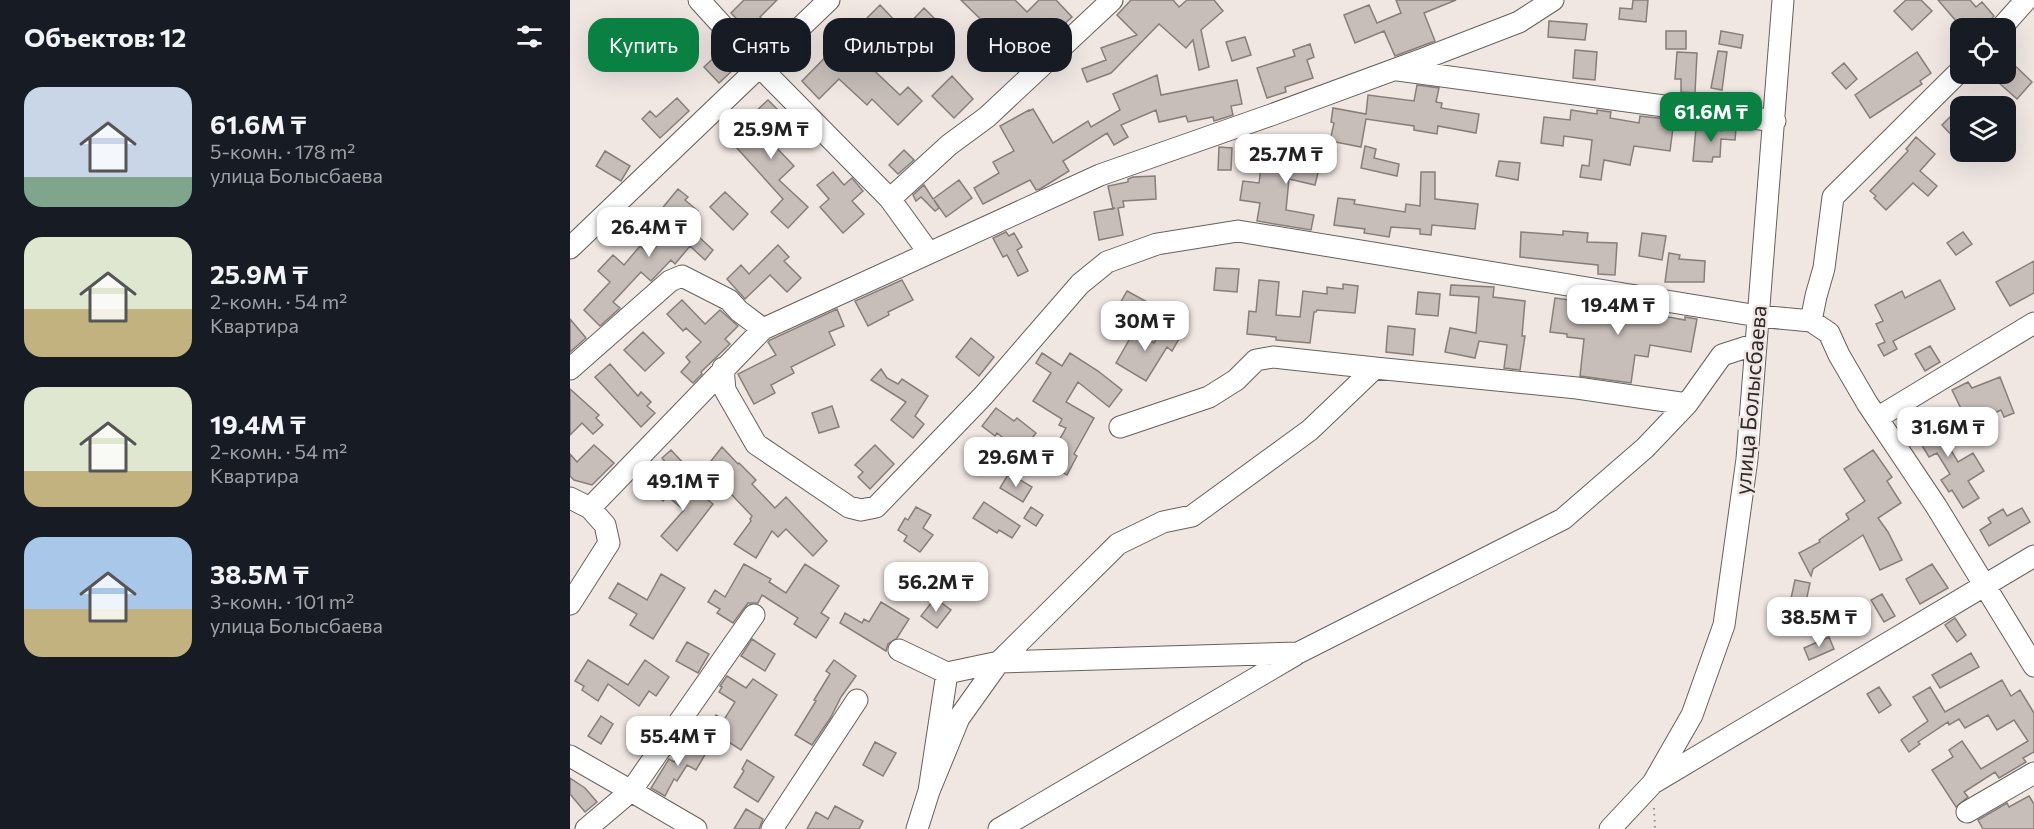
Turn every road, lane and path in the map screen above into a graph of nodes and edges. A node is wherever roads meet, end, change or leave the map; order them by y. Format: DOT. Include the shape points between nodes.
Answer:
graph roads {
  1 [pos="699,0"];
  2 [pos="829,0"];
  3 [pos="1112,0"];
  4 [pos="1552,0"];
  5 [pos="1783,0"];
  6 [pos="2026,0"];
  7 [pos="715,18"];
  8 [pos="810,18"];
  9 [pos="2010,18"];
  10 [pos="1394,70"];
  11 [pos="755,72"];
  12 [pos="765,72"];
  13 [pos="1950,81"];
  14 [pos="1774,121"];
  15 [pos="890,199"];
  16 [pos="570,248"];
  17 [pos="929,253"];
  18 [pos="1758,316"];
  19 [pos="1811,321"];
  20 [pos="2034,322"];
  21 [pos="763,329"];
  22 [pos="1756,344"];
  23 [pos="1375,368"];
  24 [pos="570,369"];
  25 [pos="723,369"];
  26 [pos="1687,404"];
  27 [pos="1877,418"];
  28 [pos="1120,427"];
  29 [pos="570,498"];
  30 [pos="590,508"];
  31 [pos="2034,556"];
  32 [pos="1984,584"];
  33 [pos="570,604"];
  34 [pos="754,615"];
  35 [pos="899,650"];
  36 [pos="1298,653"];
  37 [pos="999,662"];
  38 [pos="2034,666"];
  39 [pos="946,674"];
  40 [pos="857,700"];
  41 [pos="570,756"];
  42 [pos="2034,773"];
  43 [pos="1653,783"];
  44 [pos="631,791"];
  45 [pos="929,792"];
  46 [pos="1967,812"];
  47 [pos="586,829"];
  48 [pos="696,829"];
  49 [pos="772,829"];
  50 [pos="918,829"];
  51 [pos="999,829"];
  52 [pos="1610,829"];
  1 -- 7 [label="street"];
  2 -- 8 [label="street"];
  3 -- 15 [label="street" via="987,117 949,145"];
  4 -- 10 [label="street" via="1519,22"];
  5 -- 14 [label="street, улица Болысбаева"];
  6 -- 9 [label="street"];
  10 -- 14 [label="street"];
  10 -- 17 [label="street" via="1100,175"];
  11 -- 16 [label="street"];
  12 -- 15 [label="street"];
  13 -- 19 [label="street" via="1833,197 1824,268"];
  14 -- 18 [label="street, улица Болысбаева"];
  15 -- 17 [label="street"];
  17 -- 21 [label="street"];
  18 -- 19 [label="street"];
  18 -- 22 [label="street, улица Болысбаева"];
  18 -- 25 [label="street" via="1238,231 1157,244 1107,262 1080,284 950,431 876,507 861,510 849,507 756,444 725,390"];
  19 -- 27 [label="street" via="1829,333"];
  20 -- 27 [label="street"];
  21 -- 24 [label="street" via="729,300 682,276 670,281"];
  21 -- 25 [label="street"];
  22 -- 26 [label="street" via="1722,355"];
  22 -- 43 [label="street, улица Болысбаева" via="1747,459 1724,625 1692,715"];
  23 -- 26 [label="street" via="1577,388"];
  23 -- 28 [label="street" via="1273,357 1256,360 1236,380 1209,397"];
  23 -- 37 [label="street" via="1310,430 1192,516 1163,522 1118,544"];
  25 -- 30 [label="street"];
  26 -- 36 [label="street" via="1645,448 1563,519"];
  27 -- 32 [label="street"];
  29 -- 30 [label="street"];
  30 -- 33 [label="street" via="605,525 609,543"];
  31 -- 32 [label="street"];
  32 -- 38 [label="street"];
  32 -- 43 [label="street"];
  34 -- 44 [label="street"];
  35 -- 39 [label="street"];
  36 -- 37 [label="street"];
  36 -- 51 [label="street"];
  37 -- 39 [label="street"];
  37 -- 45 [label="street" via="959,718"];
  39 -- 45 [label="street"];
  40 -- 49 [label="street"];
  41 -- 44 [label="street"];
  42 -- 46 [label="street"];
  43 -- 52 [label="street"];
  44 -- 47 [label="street"];
  44 -- 48 [label="street"];
  45 -- 50 [label="street"];
}
